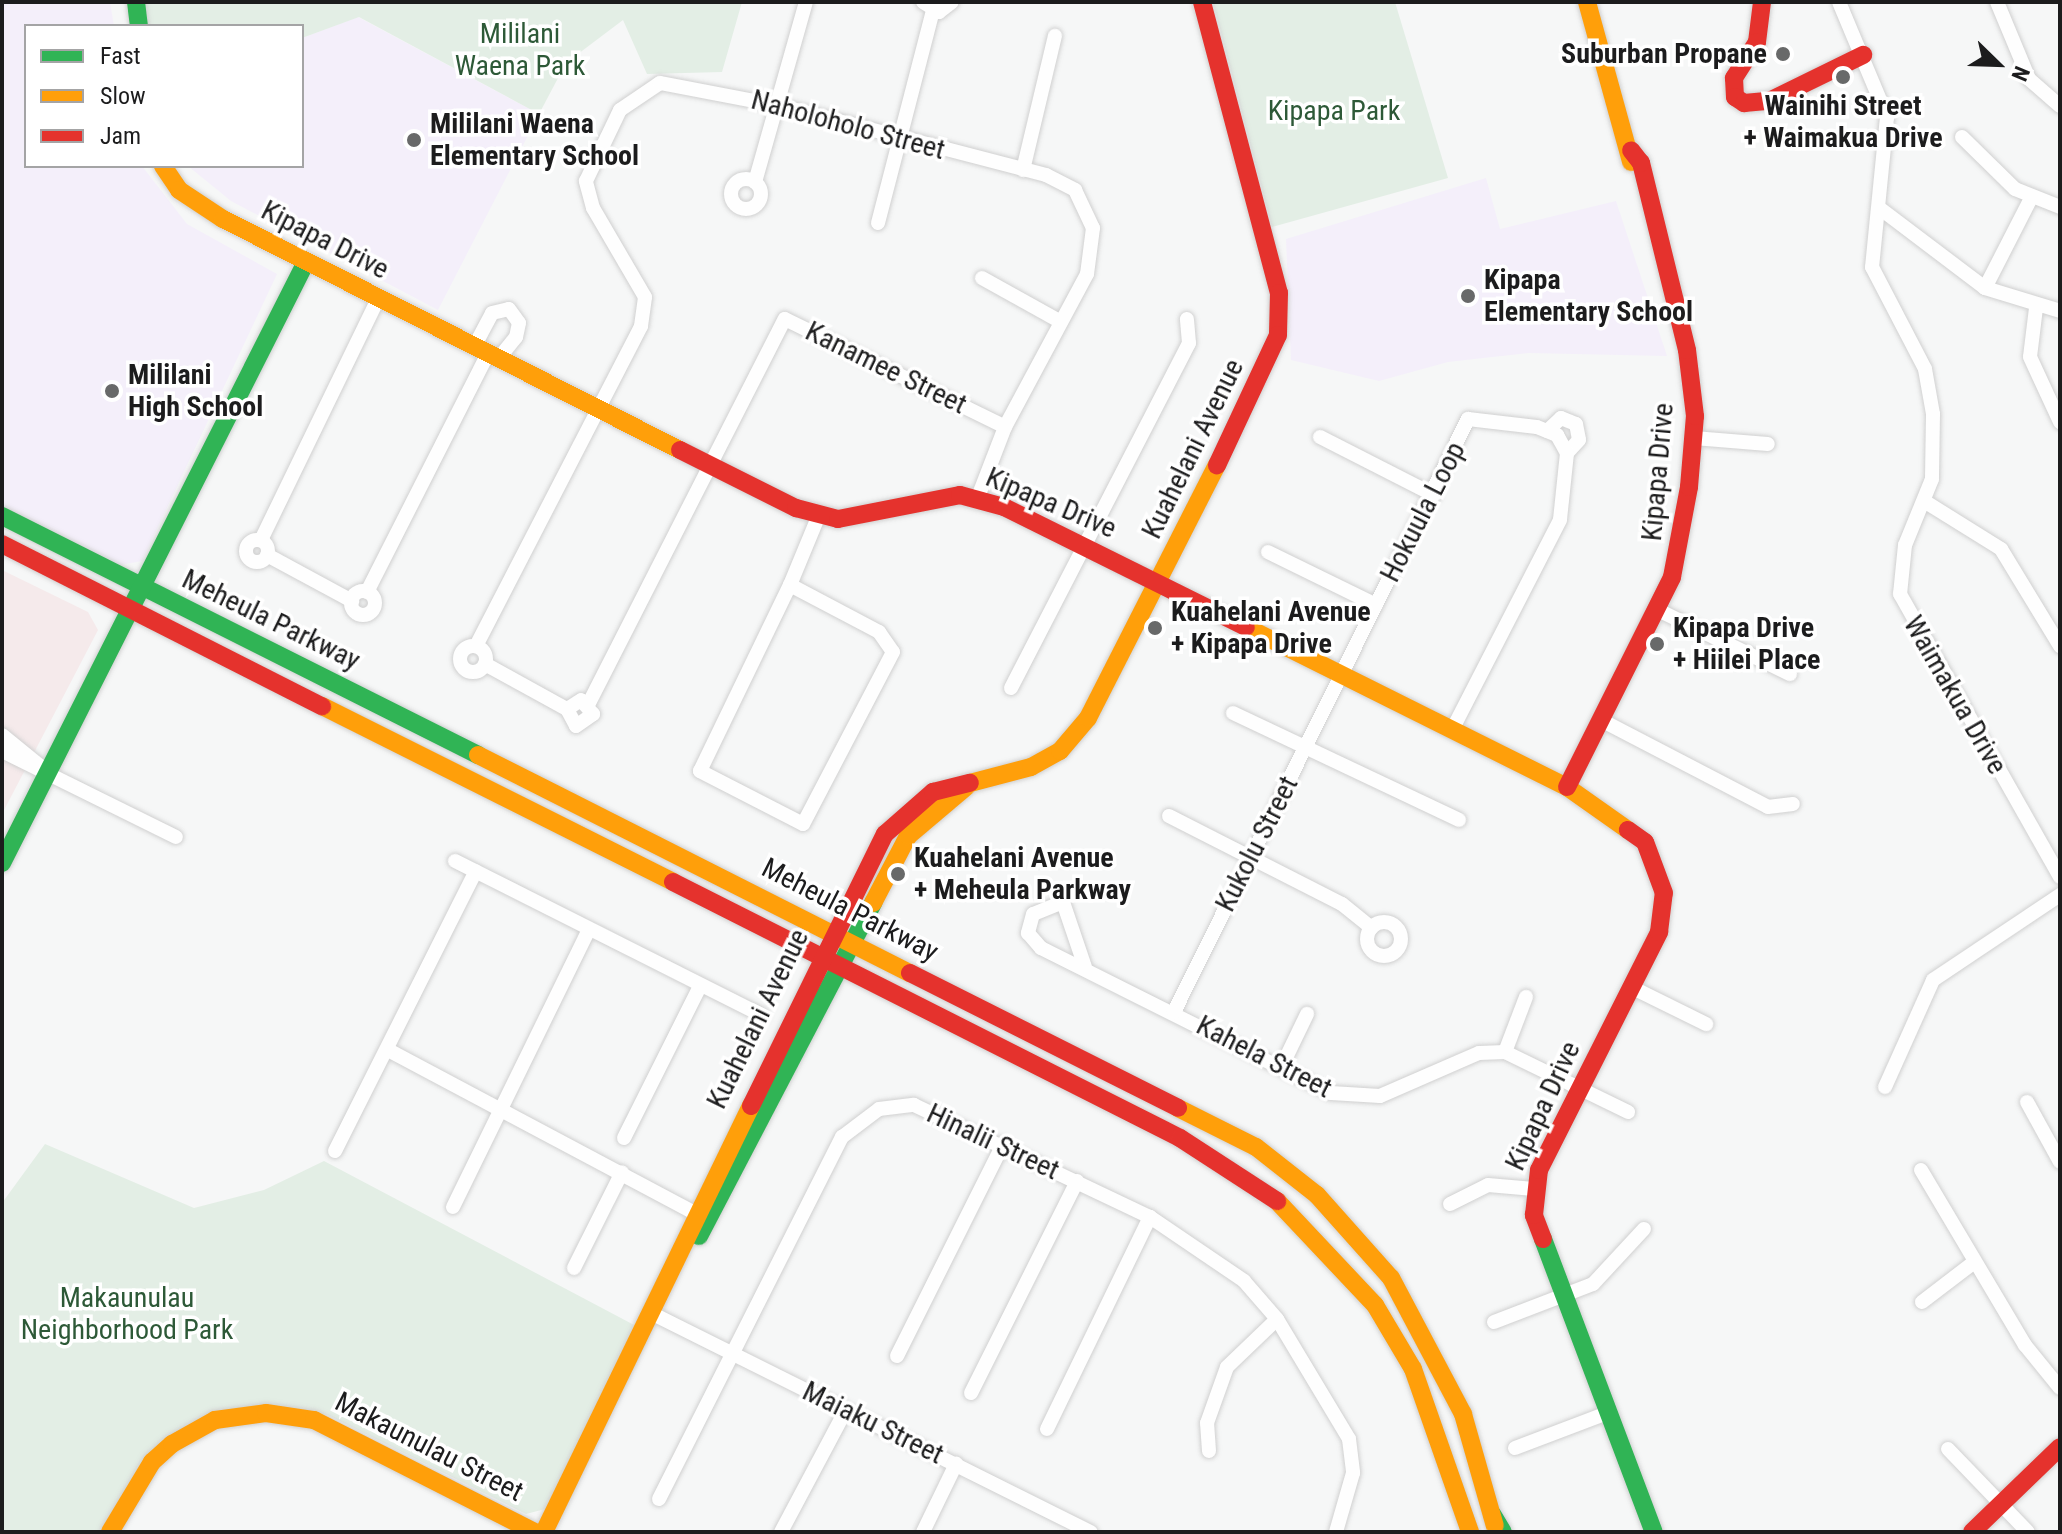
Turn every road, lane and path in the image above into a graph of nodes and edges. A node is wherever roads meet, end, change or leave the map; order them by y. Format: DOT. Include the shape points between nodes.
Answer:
graph roads {
  1 [pos="124,2"];
  2 [pos="136,2"];
  3 [pos="806,2"];
  4 [pos="952,2"];
  5 [pos="1188,2"];
  6 [pos="1202,2"];
  7 [pos="1587,2"];
  8 [pos="1762,2"];
  9 [pos="1839,2"];
  10 [pos="1997,2"];
  11 [pos="928,6"];
  12 [pos="127,24"];
  13 [pos="139,24"];
  14 [pos="1055,36"];
  15 [pos="1863,55"];
  16 [pos="1213,56"];
  17 [pos="781,106"];
  18 [pos="2060,106"];
  19 [pos="1962,137"];
  20 [pos="900,140"];
  21 [pos="165,168"];
  22 [pos="1023,170"];
  23 [pos="755,182"];
  24 [pos="2031,198"];
  25 [pos="2060,207"];
  26 [pos="1882,210"];
  27 [pos="878,223"];
  28 [pos="306,262"];
  29 [pos="982,278"];
  30 [pos="1985,288"];
  31 [pos="378,299"];
  32 [pos="2036,308"];
  33 [pos="2060,311"];
  34 [pos="1187,319"];
  35 [pos="1061,322"];
  36 [pos="487,353"];
  37 [pos="599,408"];
  38 [pos="2060,422"];
  39 [pos="1005,427"];
  40 [pos="1547,431"];
  41 [pos="1320,437"];
  42 [pos="1694,438"];
  43 [pos="1768,444"];
  44 [pos="1567,453"];
  45 [pos="710,466"];
  46 [pos="1434,495"];
  47 [pos="978,497"];
  48 [pos="1924,501"];
  49 [pos="819,515"];
  50 [pos="2,516"];
  51 [pos="2,544"];
  52 [pos="1085,547"];
  53 [pos="1268,552"];
  54 [pos="1158,582"];
  55 [pos="790,585"];
  56 [pos="143,587"];
  57 [pos="367,592"];
  58 [pos="352,601"];
  59 [pos="1376,605"];
  60 [pos="1656,609"];
  61 [pos="131,611"];
  62 [pos="476,646"];
  63 [pos="2060,646"];
  64 [pos="485,664"];
  65 [pos="1790,674"];
  66 [pos="1342,677"];
  67 [pos="1011,688"];
  68 [pos="589,703"];
  69 [pos="567,709"];
  70 [pos="1233,713"];
  71 [pos="1601,720"];
  72 [pos="1452,730"];
  73 [pos="2,735"];
  74 [pos="1305,748"];
  75 [pos="2,751"];
  76 [pos="48,773"];
  77 [pos="969,784"];
  78 [pos="1567,787"];
  79 [pos="1793,804"];
  80 [pos="1169,816"];
  81 [pos="1459,820"];
  82 [pos="176,837"];
  83 [pos="1249,858"];
  84 [pos="455,861"];
  85 [pos="2,863"];
  86 [pos="476,871"];
  87 [pos="2060,877"];
  88 [pos="2060,895"];
  89 [pos="1372,928"];
  90 [pos="589,930"];
  91 [pos="831,931"];
  92 [pos="852,943"];
  93 [pos="819,956"];
  94 [pos="839,966"];
  95 [pos="1085,967"];
  96 [pos="700,986"];
  97 [pos="1631,987"];
  98 [pos="1526,997"];
  99 [pos="1174,1012"];
  100 [pos="1307,1014"];
  101 [pos="761,1015"];
  102 [pos="1706,1024"];
  103 [pos="390,1051"];
  104 [pos="1505,1052"];
  105 [pos="1282,1066"];
  106 [pos="1581,1087"];
  107 [pos="1885,1087"];
  108 [pos="2027,1102"];
  109 [pos="502,1107"];
  110 [pos="1628,1112"];
  111 [pos="624,1138"];
  112 [pos="1003,1144"];
  113 [pos="335,1151"];
  114 [pos="2060,1162"];
  115 [pos="1921,1170"];
  116 [pos="622,1172"];
  117 [pos="1077,1181"];
  118 [pos="1534,1189"];
  119 [pos="1450,1204"];
  120 [pos="453,1207"];
  121 [pos="702,1217"];
  122 [pos="1150,1217"];
  123 [pos="1644,1229"];
  124 [pos="1973,1263"];
  125 [pos="574,1268"];
  126 [pos="1564,1297"];
  127 [pos="1922,1302"];
  128 [pos="655,1315"];
  129 [pos="1277,1319"];
  130 [pos="1494,1322"];
  131 [pos="733,1353"];
  132 [pos="897,1356"];
  133 [pos="2060,1388"];
  134 [pos="971,1393"];
  135 [pos="846,1410"];
  136 [pos="1607,1413"];
  137 [pos="1047,1429"];
  138 [pos="2060,1447"];
  139 [pos="1515,1448"];
  140 [pos="1948,1449"];
  141 [pos="1209,1451"];
  142 [pos="956,1464"];
  143 [pos="659,1499"];
  144 [pos="2001,1504"];
  145 [pos="1494,1523"];
  146 [pos="1066,1526"];
  147 [pos="110,1532"];
  148 [pos="535,1532"];
  149 [pos="544,1532"];
  150 [pos="781,1532"];
  151 [pos="923,1532"];
  152 [pos="1091,1532"];
  153 [pos="1336,1532"];
  154 [pos="1470,1532"];
  155 [pos="1503,1532"];
  156 [pos="1654,1532"];
  157 [pos="1972,1532"];
  158 [pos="2028,1532"];
  1 -- 12 [label="main road"];
  2 -- 13 [label="main road"];
  3 -- 17 [label="street"];
  4 -- 11 [label="street"];
  5 -- 16 [label="main road, Kuahelani Avenue"];
  6 -- 16 [label="main road, Kuahelani Avenue"];
  7 -- 42 [label="main road, Kipapa Drive" via="1687,350"];
  8 -- 15 [label="main road" via="1757,42 1734,78 1735,97 1744,103 1769,101"];
  9 -- 15 [label="street, Waimakua Drive"];
  10 -- 18 [label="street" via="2029,79"];
  11 -- 20 [label="street"];
  14 -- 22 [label="street"];
  15 -- 26 [label="street, Waimakua Drive" via="1887,117"];
  16 -- 54 [label="main road, Kuahelani Avenue" via="1280,318 1263,375"];
  17 -- 20 [label="street, Naholoholo Street"];
  17 -- 23 [label="street"];
  17 -- 37 [label="street, Naholoholo Street" via="680,81 643,90 620,110 591,166 587,195 640,282 645,312"];
  19 -- 24 [label="street"];
  20 -- 22 [label="street, Naholoholo Street"];
  20 -- 27 [label="street"];
  21 -- 28 [label="main road, Kipapa Drive" via="201,207"];
  22 -- 35 [label="street, Naholoholo Street" via="1063,182 1090,215 1092,255"];
  24 -- 25 [label="street"];
  24 -- 30 [label="street"];
  26 -- 30 [label="street"];
  26 -- 48 [label="street, Waimakua Drive" via="1872,267 1925,369 1933,414 1935,455"];
  28 -- 31 [label="main road, Kipapa Drive"];
  28 -- 56 [label="main road"];
  29 -- 35 [label="street"];
  30 -- 32 [label="street"];
  31 -- 36 [label="main road, Kipapa Drive"];
  31 -- 58 [label="street" via="261,540 267,555"];
  32 -- 33 [label="street"];
  32 -- 38 [label="street" via="2030,357"];
  34 -- 52 [label="street" via="1189,343"];
  35 -- 39 [label="street, Naholoholo Street"];
  36 -- 37 [label="main road, Kipapa Drive"];
  36 -- 57 [label="street"];
  37 -- 45 [label="main road, Kipapa Drive"];
  37 -- 62 [label="street, Naholoholo Street"];
  39 -- 45 [label="street, Kanamee Street" via="785,319"];
  39 -- 47 [label="street, Naholoholo Street"];
  40 -- 44 [label="street"];
  40 -- 44 [label="street, Hokuula Loop" via="1561,418 1576,424 1579,440"];
  40 -- 46 [label="street, Hokuula Loop" via="1468,419"];
  41 -- 46 [label="street"];
  42 -- 43 [label="street"];
  42 -- 60 [label="main road, Kipapa Drive" via="1677,560"];
  44 -- 72 [label="street, Hokuula Loop" via="1565,502 1553,536"];
  45 -- 49 [label="main road, Kipapa Drive"];
  45 -- 68 [label="street"];
  46 -- 59 [label="street, Hokuula Loop"];
  47 -- 49 [label="main road, Kipapa Drive" via="936,498 868,516"];
  47 -- 52 [label="main road, Kipapa Drive"];
  48 -- 63 [label="street" via="2001,549"];
  48 -- 87 [label="street, Waimakua Drive" via="1900,573 1904,606"];
  49 -- 55 [label="street"];
  50 -- 56 [label="main road, Meheula Parkway"];
  51 -- 61 [label="main road, Meheula Parkway"];
  52 -- 54 [label="main road, Kipapa Drive"];
  52 -- 67 [label="street"];
  53 -- 59 [label="street"];
  54 -- 66 [label="main road, Kipapa Drive"];
  54 -- 77 [label="main road, Kuahelani Avenue" via="1074,735 1031,767"];
  55 -- 55 [label="street" via="700,771 803,824 893,652 879,632"];
  56 -- 61 [label="main road"];
  56 -- 91 [label="main road, Meheula Parkway"];
  57 -- 58 [label="street"];
  57 -- 58 [label="street" via="375,603 369,614 357,613"];
  59 -- 66 [label="street, Hokuula Loop"];
  60 -- 65 [label="street"];
  60 -- 71 [label="main road, Kipapa Drive"];
  61 -- 76 [label="main road"];
  61 -- 93 [label="main road, Meheula Parkway"];
  62 -- 64 [label="street"];
  62 -- 64 [label="street, Naholoholo Street" via="462,651 460,664 472,673"];
  64 -- 69 [label="street"];
  66 -- 72 [label="main road, Kipapa Drive"];
  66 -- 74 [label="street, Kukolu Street"];
  68 -- 69 [label="street" via="574,701"];
  68 -- 69 [label="street" via="593,714 585,725 571,723"];
  70 -- 74 [label="street"];
  71 -- 78 [label="main road, Kipapa Drive"];
  71 -- 79 [label="street" via="1768,807"];
  72 -- 78 [label="main road, Kipapa Drive"];
  73 -- 76 [label="street"];
  74 -- 81 [label="street"];
  74 -- 83 [label="street, Kukolu Street"];
  75 -- 76 [label="street"];
  76 -- 82 [label="street"];
  76 -- 85 [label="main road"];
  77 -- 91 [label="main road, Kuahelani Avenue" via="933,792 900,816"];
  77 -- 92 [label="main road, Kuahelani Avenue" via="908,836"];
  78 -- 97 [label="main road, Kipapa Drive" via="1628,826 1656,861 1661,923"];
  80 -- 83 [label="street"];
  83 -- 89 [label="street" via="1342,904"];
  83 -- 99 [label="street, Kukolu Street"];
  84 -- 86 [label="street"];
  86 -- 90 [label="street"];
  86 -- 103 [label="street"];
  88 -- 107 [label="street" via="1933,980"];
  90 -- 96 [label="street"];
  90 -- 109 [label="street"];
  91 -- 92 [label="main road, Meheula Parkway"];
  91 -- 93 [label="main road, Kuahelani Avenue"];
  92 -- 94 [label="main road, Kuahelani Avenue"];
  92 -- 145 [label="main road, Meheula Parkway" via="1256,1147 1317,1195 1391,1278 1439,1362"];
  93 -- 94 [label="main road, Meheula Parkway"];
  93 -- 121 [label="main road, Kuahelani Avenue"];
  94 -- 121 [label="main road, Kuahelani Avenue"];
  94 -- 154 [label="main road, Meheula Parkway" via="1180,1138 1296,1215 1375,1305 1413,1369"];
  95 -- 95 [label="street, Kahela Street" via="1063,902 1033,914 1027,923 1033,940"];
  95 -- 99 [label="street, Kahela Street"];
  96 -- 101 [label="street"];
  96 -- 111 [label="street"];
  97 -- 102 [label="street"];
  97 -- 106 [label="main road, Kipapa Drive"];
  98 -- 104 [label="street"];
  99 -- 105 [label="street, Kahela Street"];
  100 -- 105 [label="street"];
  103 -- 109 [label="street"];
  103 -- 113 [label="street"];
  104 -- 105 [label="street, Kahela Street" via="1479,1053 1365,1099 1331,1093"];
  104 -- 106 [label="street"];
  106 -- 110 [label="street"];
  106 -- 118 [label="main road, Kipapa Drive"];
  108 -- 114 [label="street"];
  109 -- 116 [label="street"];
  109 -- 120 [label="street"];
  112 -- 117 [label="street, Hinalii Street"];
  112 -- 131 [label="street, Hinalii Street" via="914,1105 861,1118 831,1157"];
  112 -- 132 [label="street"];
  115 -- 124 [label="street"];
  116 -- 121 [label="street"];
  116 -- 125 [label="street"];
  117 -- 122 [label="street, Hinalii Street"];
  117 -- 134 [label="street"];
  118 -- 119 [label="street" via="1488,1185"];
  118 -- 126 [label="main road, Kipapa Drive" via="1534,1215"];
  121 -- 128 [label="main road, Kuahelani Avenue"];
  122 -- 129 [label="street, Hinalii Street" via="1229,1267"];
  122 -- 137 [label="street"];
  123 -- 126 [label="street" via="1614,1270"];
  124 -- 127 [label="street"];
  124 -- 133 [label="street"];
  126 -- 130 [label="street"];
  126 -- 136 [label="main road, Kipapa Drive"];
  128 -- 131 [label="street, Maiaku Street"];
  128 -- 149 [label="main road, Kuahelani Avenue"];
  129 -- 141 [label="street" via="1227,1367 1207,1423"];
  129 -- 153 [label="street, Hinalii Street" via="1349,1439 1353,1473"];
  131 -- 135 [label="street, Maiaku Street"];
  131 -- 143 [label="street, Hinalii Street"];
  135 -- 142 [label="street, Maiaku Street"];
  135 -- 150 [label="street"];
  136 -- 139 [label="street"];
  136 -- 156 [label="main road, Kipapa Drive"];
  138 -- 144 [label="main road"];
  140 -- 144 [label="street"];
  142 -- 146 [label="street, Maiaku Street"];
  142 -- 151 [label="street"];
  144 -- 157 [label="main road"];
  144 -- 158 [label="street"];
  145 -- 155 [label="main road, Meheula Parkway"];
  146 -- 152 [label="street, Maiaku Street"];
  147 -- 148 [label="main road, Makaunulau Street" via="152,1462 172,1444 215,1420 266,1413 314,1420"];
}
